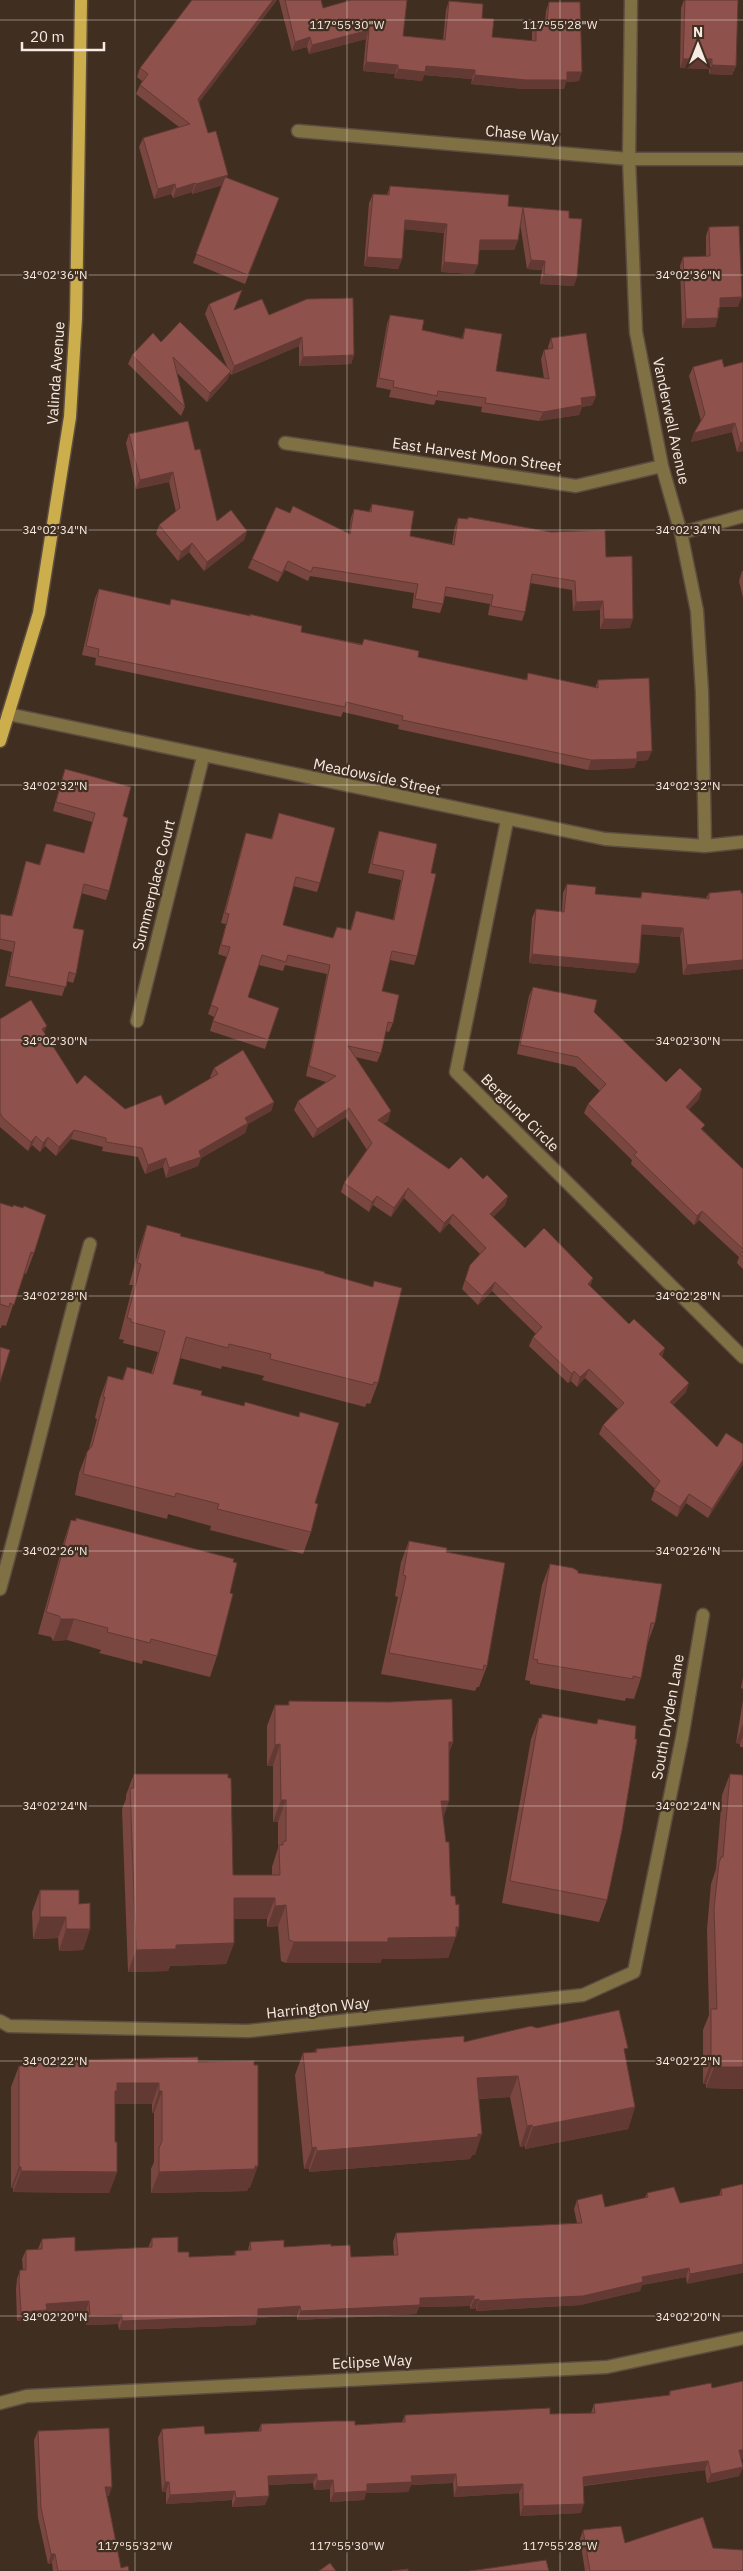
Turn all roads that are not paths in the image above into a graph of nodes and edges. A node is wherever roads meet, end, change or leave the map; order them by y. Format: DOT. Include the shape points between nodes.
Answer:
graph roads {
  1 [pos="82,0"];
  2 [pos="631,0"];
  3 [pos="298,131"];
  4 [pos="629,159"];
  5 [pos="743,159"];
  6 [pos="285,443"];
  7 [pos="662,466"];
  8 [pos="743,516"];
  9 [pos="681,533"];
  10 [pos="8,714"];
  11 [pos="0,741"];
  12 [pos="203,757"];
  13 [pos="507,821"];
  14 [pos="743,842"];
  15 [pos="705,846"];
  16 [pos="137,1021"];
  17 [pos="90,1244"];
  18 [pos="743,1357"];
  19 [pos="0,1589"];
  20 [pos="703,1615"];
  21 [pos="634,1972"];
  22 [pos="0,2021"];
  23 [pos="743,2338"];
  24 [pos="0,2403"];
  1 -- 10 [label="main road, Valinda Avenue" via="76,318 70,417 39,613"];
  2 -- 4 [label="street, Vanderwell Avenue"];
  3 -- 4 [label="street, Chase Way"];
  4 -- 5 [label="street, Chase Way"];
  4 -- 7 [label="street, Vanderwell Avenue" via="636,332"];
  6 -- 7 [label="street, East Harvest Moon Street" via="576,486"];
  7 -- 9 [label="street, Vanderwell Avenue"];
  8 -- 9 [label="street"];
  9 -- 15 [label="street, Vanderwell Avenue" via="697,611"];
  10 -- 11 [label="main road, Valinda Avenue"];
  10 -- 12 [label="street, Meadowside Street"];
  12 -- 13 [label="street, Meadowside Street"];
  12 -- 16 [label="street, Summerplace Court"];
  13 -- 15 [label="street, Meadowside Street" via="605,840"];
  13 -- 18 [label="street, Berglund Circle" via="456,1072"];
  14 -- 15 [label="street, Meadowside Street"];
  17 -- 19 [label="street"];
  20 -- 21 [label="street, South Dryden Lane" via="682,1738"];
  21 -- 22 [label="street, Harrington Way" via="583,1995 248,2031 9,2026"];
  23 -- 24 [label="street, Eclipse Way" via="606,2367 27,2396"];
}
